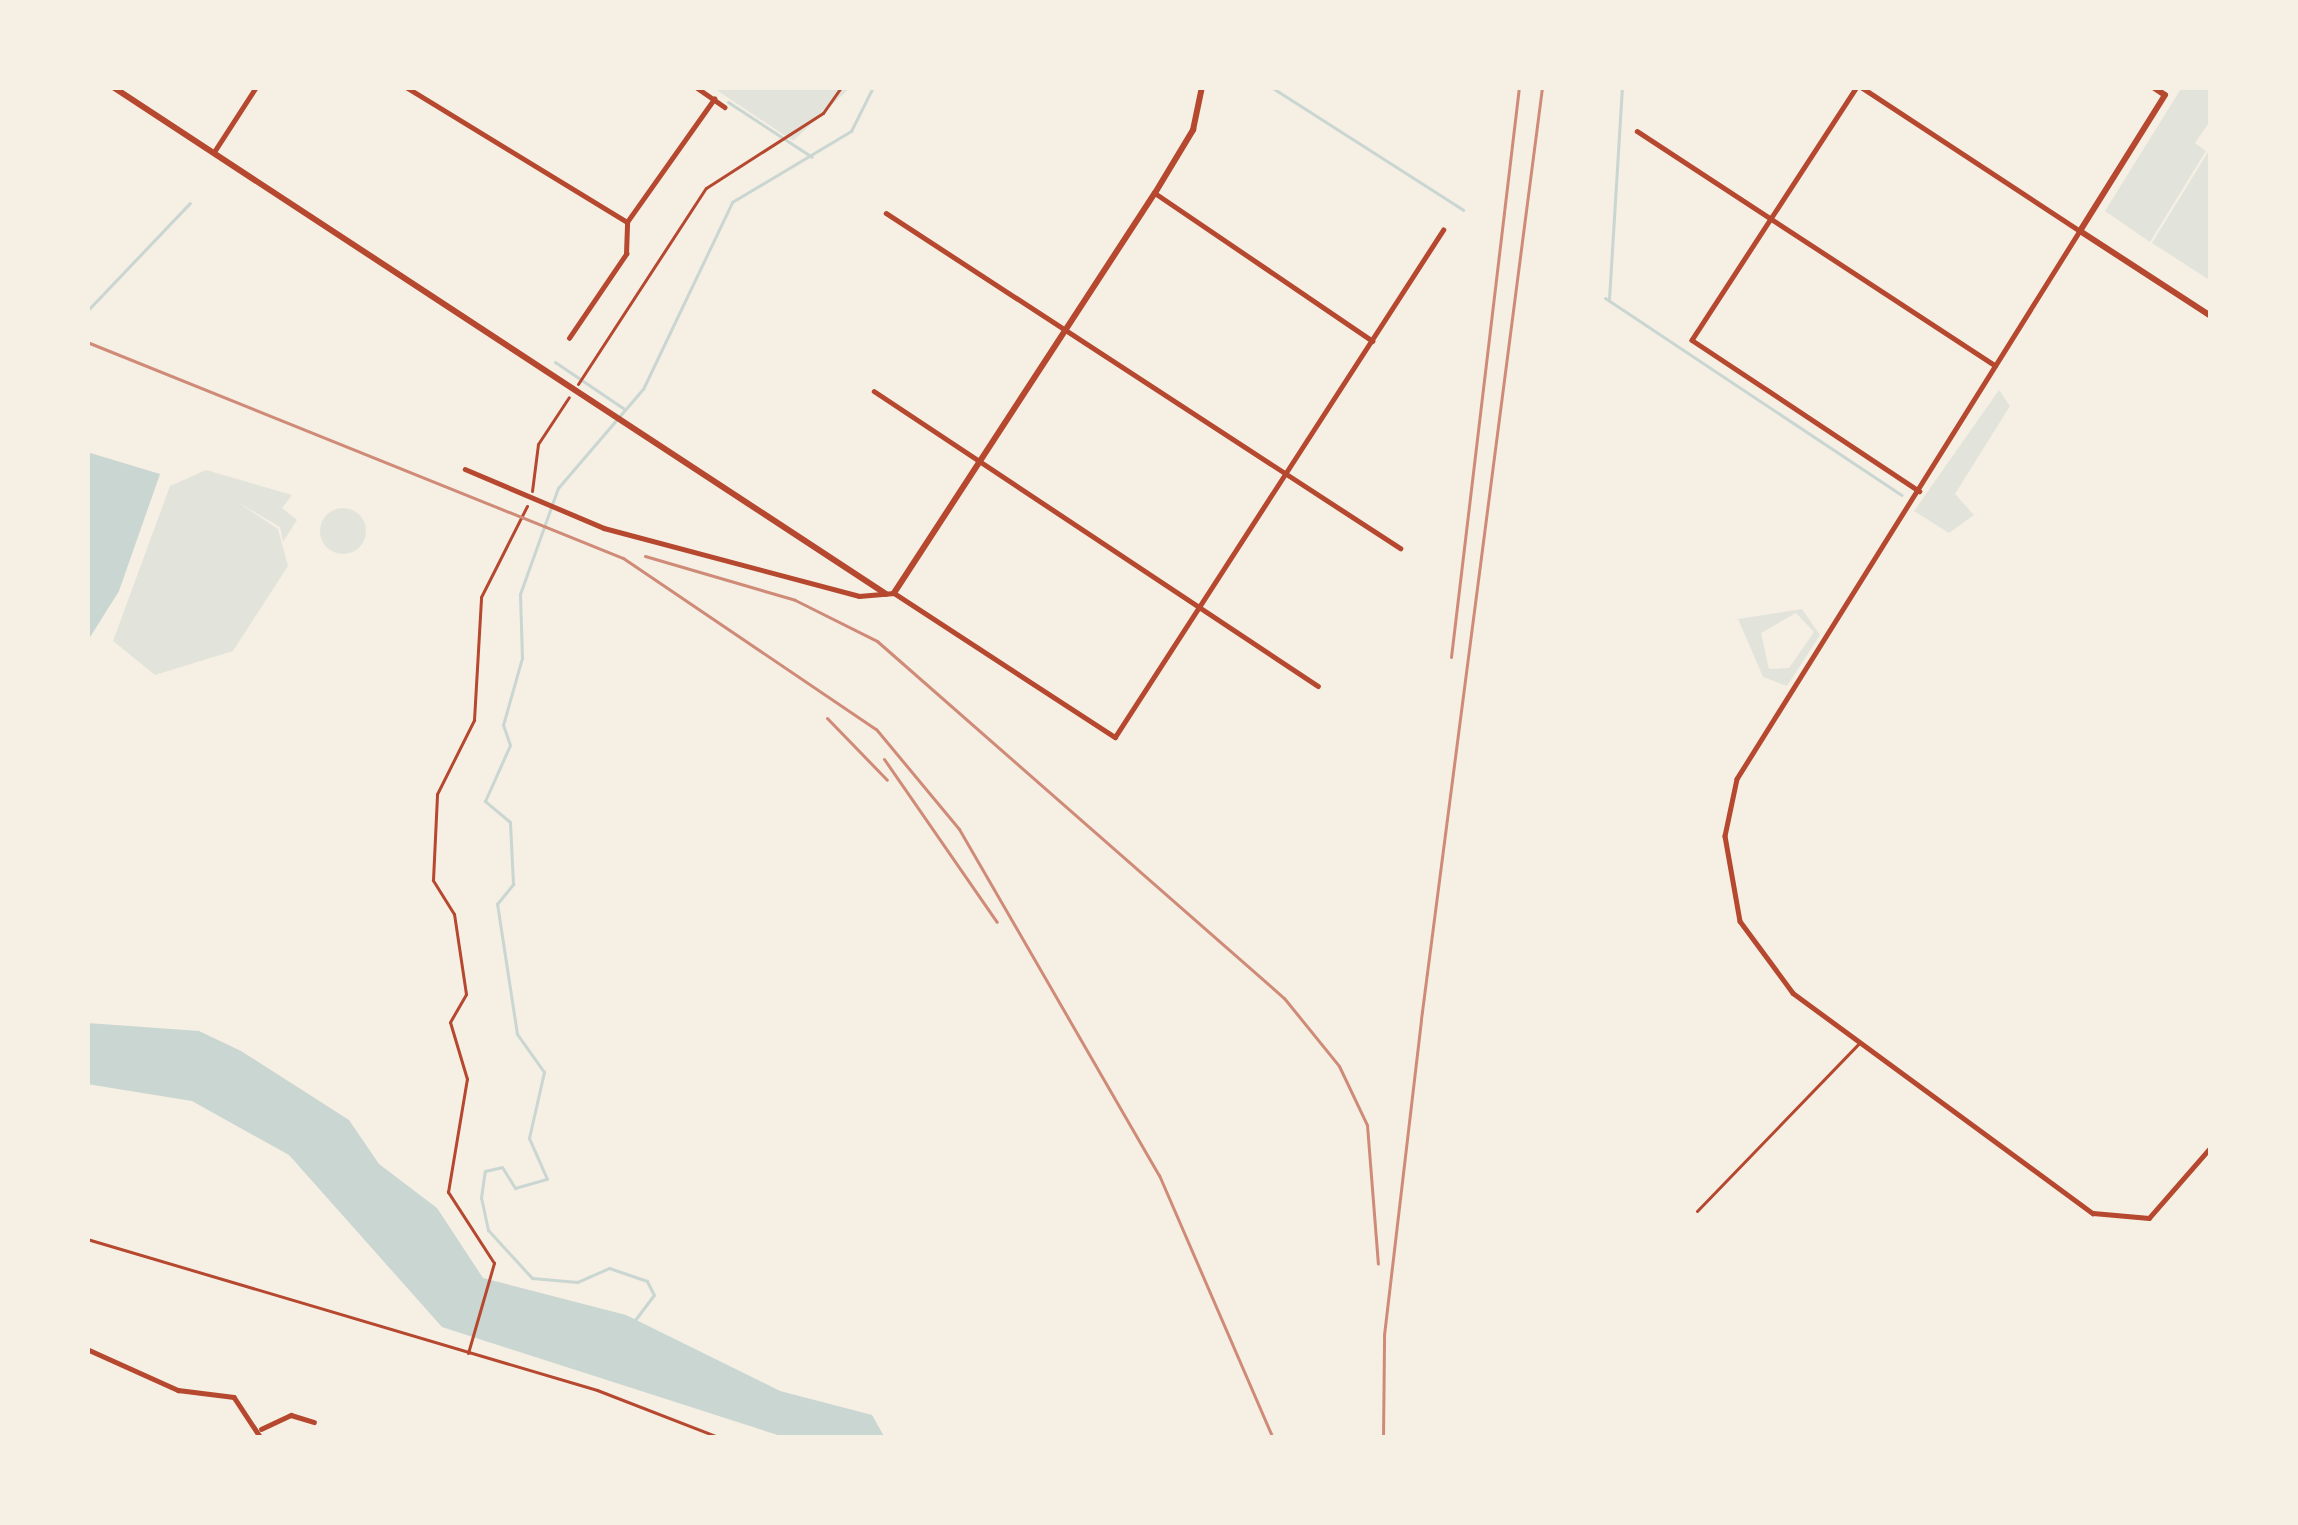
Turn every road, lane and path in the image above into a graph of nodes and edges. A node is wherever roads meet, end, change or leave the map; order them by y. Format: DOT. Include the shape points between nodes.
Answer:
graph roads {
  1 [pos="113,87"];
  2 [pos="256,87"];
  3 [pos="406,87"];
  4 [pos="696,87"];
  5 [pos="841,87"];
  6 [pos="1202,87"];
  7 [pos="1859,87"];
  8 [pos="2153,87"];
  9 [pos="2168,91"];
  10 [pos="714,99"];
  11 [pos="725,107"];
  12 [pos="1637,131"];
  13 [pos="214,152"];
  14 [pos="1155,193"];
  15 [pos="886,213"];
  16 [pos="1770,218"];
  17 [pos="628,222"];
  18 [pos="1443,230"];
  19 [pos="2080,231"];
  20 [pos="2211,316"];
  21 [pos="1067,329"];
  22 [pos="568,338"];
  23 [pos="1373,340"];
  24 [pos="1995,365"];
  25 [pos="874,391"];
  26 [pos="981,462"];
  27 [pos="465,469"];
  28 [pos="1289,474"];
  29 [pos="1919,490"];
  30 [pos="1400,548"];
  31 [pos="890,593"];
  32 [pos="1198,609"];
  33 [pos="1318,686"];
  34 [pos="1858,1043"];
  35 [pos="2211,1147"];
  36 [pos="1697,1211"];
  37 [pos="87,1239"];
  38 [pos="87,1349"];
  39 [pos="468,1350"];
  40 [pos="314,1422"];
  41 [pos="261,1434"];
  42 [pos="721,1438"];
  1 -- 13 [label="street"];
  2 -- 13 [label="street"];
  3 -- 17 [label="street"];
  4 -- 10 [label="street"];
  5 -- 39 [label="path" via="823,113 713,181 690,209 545,427 526,508 481,597 481,687 437,794 433,880 465,966 449,1038 466,1079 448,1192 491,1273"];
  6 -- 14 [label="street" via="1193,130"];
  7 -- 16 [label="street"];
  7 -- 19 [label="street"];
  8 -- 9 [label="street"];
  9 -- 19 [label="street"];
  10 -- 11 [label="street"];
  10 -- 17 [label="street"];
  12 -- 16 [label="street"];
  13 -- 31 [label="street"];
  14 -- 21 [label="street"];
  14 -- 23 [label="street"];
  15 -- 21 [label="street"];
  16 -- 24 [label="street"];
  16 -- 29 [label="street" via="1692,340"];
  17 -- 22 [label="street" via="626,254"];
  18 -- 23 [label="street"];
  19 -- 20 [label="street"];
  19 -- 24 [label="street"];
  21 -- 26 [label="street"];
  21 -- 28 [label="street"];
  23 -- 28 [label="street"];
  24 -- 29 [label="street"];
  25 -- 26 [label="street"];
  26 -- 31 [label="street"];
  26 -- 32 [label="street"];
  27 -- 31 [label="street" via="604,528 859,596"];
  28 -- 30 [label="street"];
  28 -- 32 [label="street"];
  29 -- 34 [label="street" via="1737,779 1725,836 1749,939"];
  31 -- 32 [label="street" via="1115,737"];
  32 -- 33 [label="street"];
  34 -- 35 [label="street" via="2110,1219 2158,1213"];
  34 -- 36 [label="lane"];
  37 -- 39 [label="path"];
  38 -- 41 [label="street" via="178,1390 234,1397"];
  39 -- 42 [label="path"];
  40 -- 41 [label="street" via="291,1415"];
}
